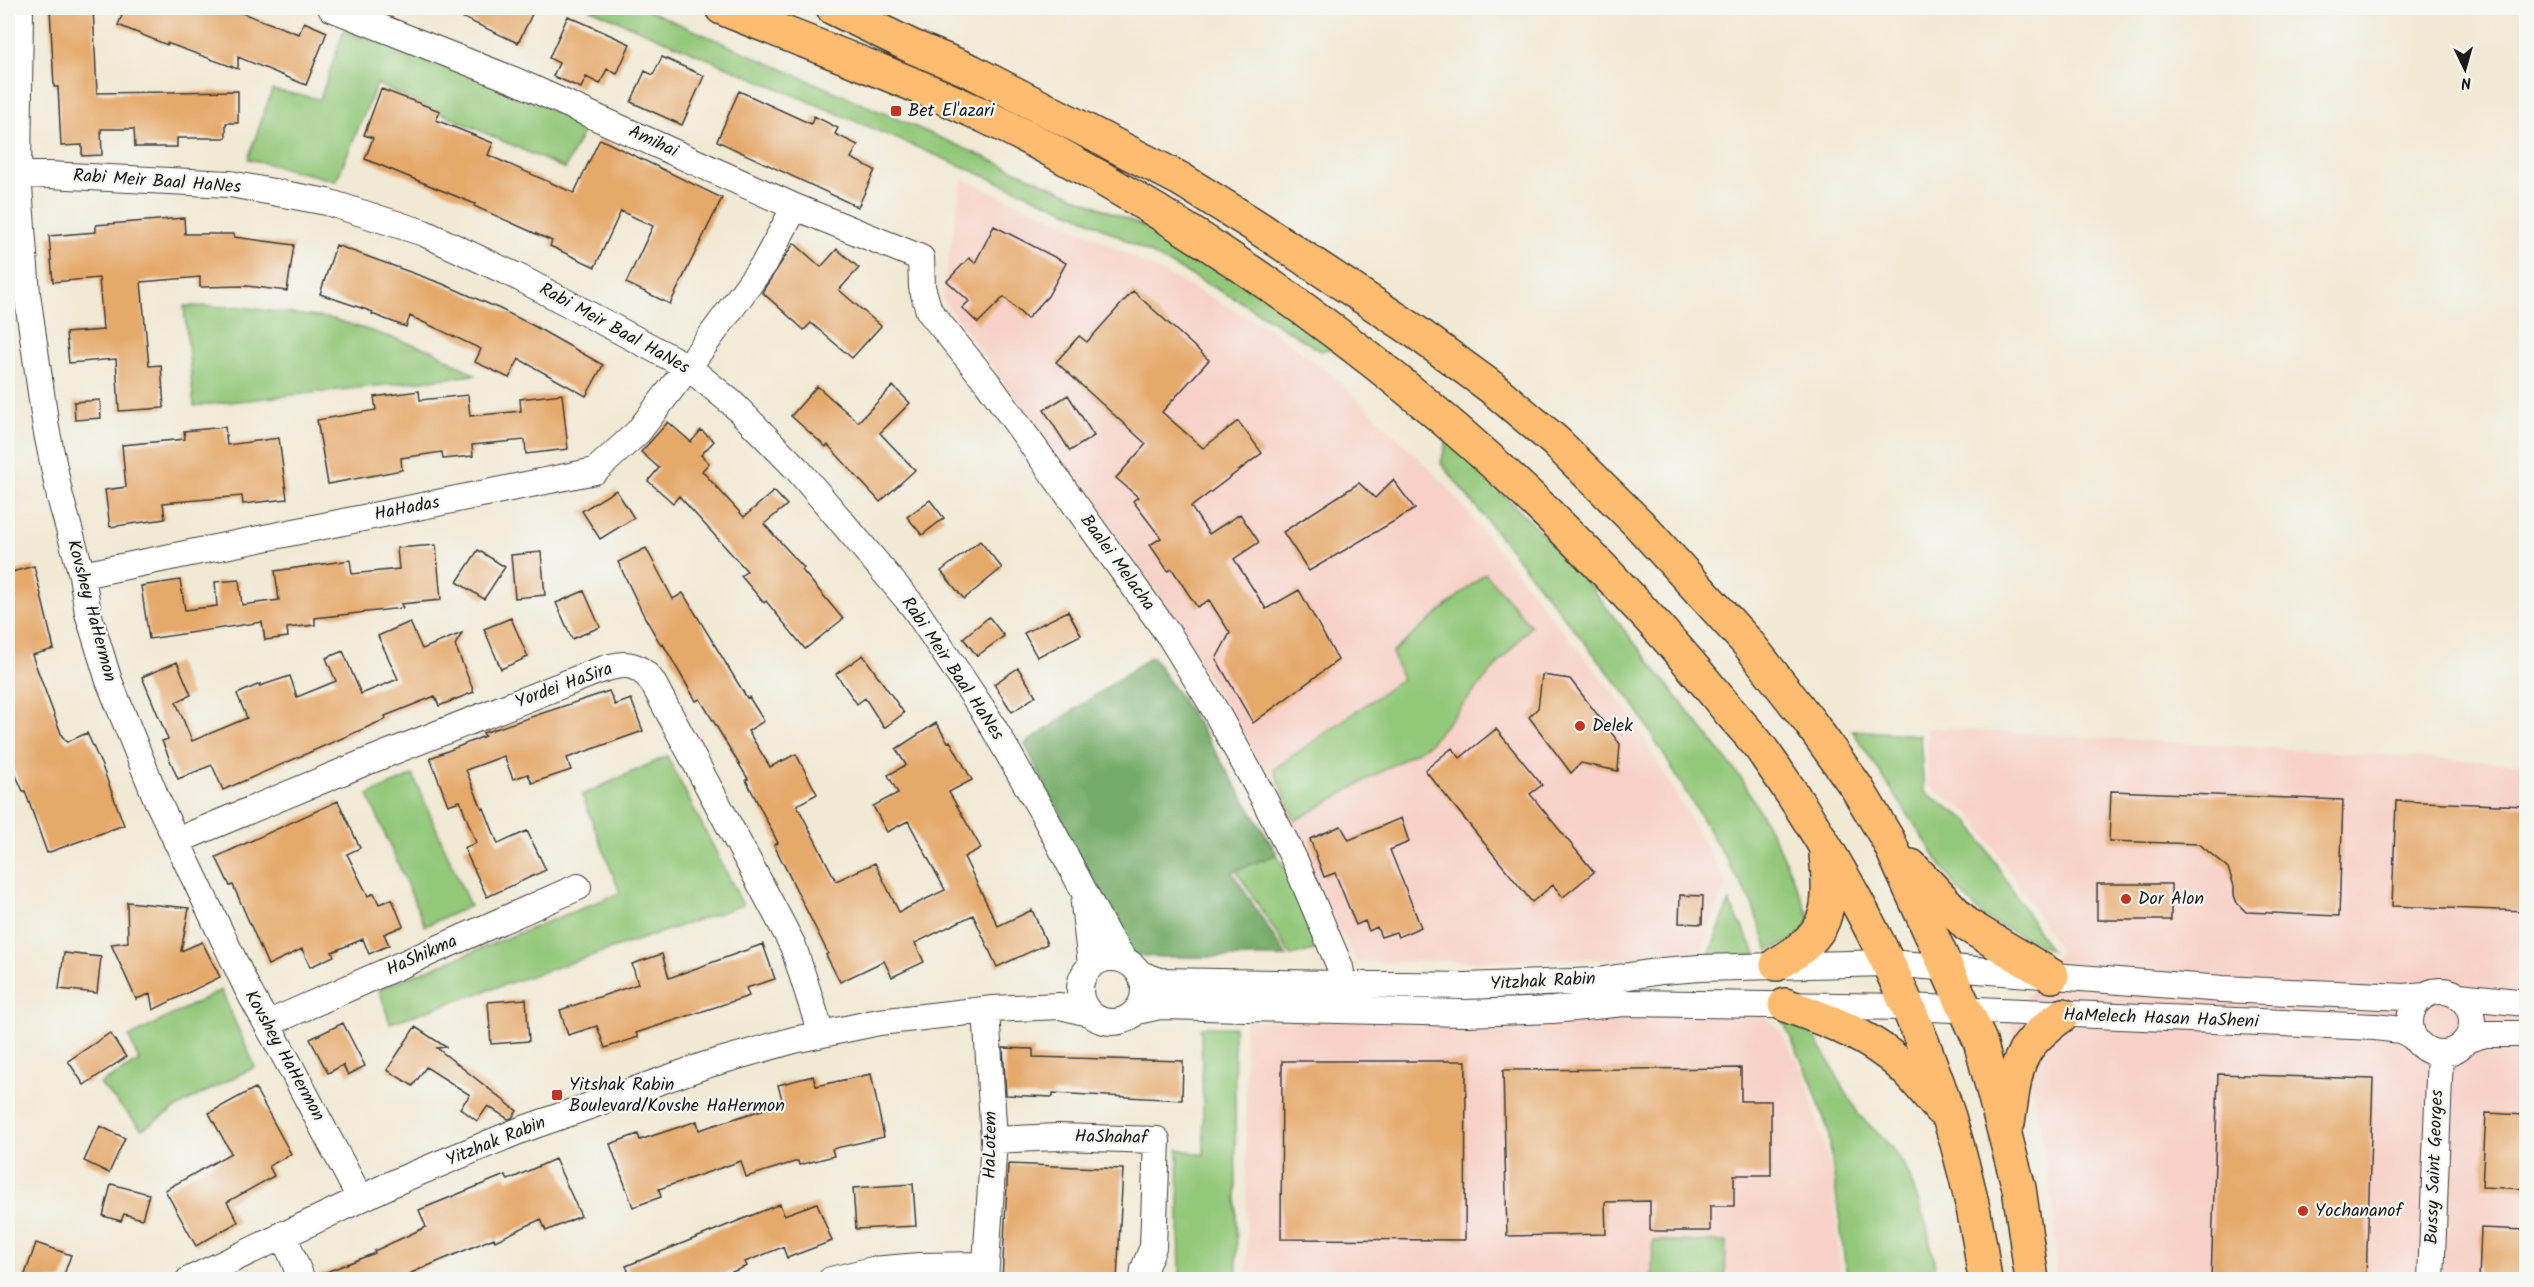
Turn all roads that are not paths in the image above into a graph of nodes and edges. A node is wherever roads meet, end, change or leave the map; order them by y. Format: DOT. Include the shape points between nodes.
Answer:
graph roads {
  1 [pos="20,8"];
  2 [pos="331,8"];
  3 [pos="722,8"];
  4 [pos="833,8"];
  5 [pos="867,8"];
  6 [pos="767,13"];
  7 [pos="914,47"];
  8 [pos="13,174"];
  9 [pos="795,207"];
  10 [pos="688,367"];
  11 [pos="82,575"];
  12 [pos="1888,840"];
  13 [pos="176,841"];
  14 [pos="1825,847"];
  15 [pos="578,887"];
  16 [pos="1082,891"];
  17 [pos="1887,963"];
  18 [pos="1777,964"];
  19 [pos="1132,967"];
  20 [pos="1945,968"];
  21 [pos="1085,975"];
  22 [pos="2052,976"];
  23 [pos="1344,983"];
  24 [pos="2425,995"];
  25 [pos="2459,996"];
  26 [pos="2526,1003"];
  27 [pos="1785,1005"];
  28 [pos="1907,1007"];
  29 [pos="1967,1008"];
  30 [pos="990,1009"];
  31 [pos="1345,1010"];
  32 [pos="1137,1011"];
  33 [pos="1088,1013"];
  34 [pos="2063,1015"];
  35 [pos="267,1024"];
  36 [pos="821,1033"];
  37 [pos="2526,1034"];
  38 [pos="2412,1036"];
  39 [pos="2468,1039"];
  40 [pos="2440,1054"];
  41 [pos="1951,1121"];
  42 [pos="2006,1137"];
  43 [pos="994,1140"];
  44 [pos="360,1198"];
  45 [pos="283,1234"];
  46 [pos="986,1272"];
  47 [pos="189,1280"];
  48 [pos="302,1280"];
  49 [pos="831,1280"];
  50 [pos="1143,1280"];
  51 [pos="1985,1280"];
  52 [pos="2032,1280"];
  53 [pos="2431,1280"];
  1 -- 8 [label="street, Kovshey HaHermon"];
  2 -- 9 [label="street, Amihai" via="516,81"];
  3 -- 6 [label="main road"];
  4 -- 7 [label="main road"];
  5 -- 7 [label="main road"];
  6 -- 14 [label="main road" via="1049,148 1231,258 1351,342 1457,429 1550,514 1626,593 1763,750"];
  7 -- 12 [label="main road" via="971,71 1180,179 1299,253 1491,387 1556,441 1747,642 1857,788"];
  8 -- 10 [label="street, Rabi Meir Baal HaNes" via="230,184 327,202 424,233 520,278"];
  8 -- 11 [label="street, Kovshey HaHermon" via="46,428 60,498"];
  9 -- 10 [label="street" via="764,264"];
  9 -- 23 [label="street, Baalei Melacha" via="921,258 922,287 929,311 1050,469 1171,639 1211,703 1295,861"];
  10 -- 11 [label="street, HaHadas" via="638,432 595,471"];
  10 -- 16 [label="street, Rabi Meir Baal HaNes" via="732,403 798,470 913,606 985,713 1044,814"];
  11 -- 13 [label="street, Kovshey HaHermon" via="88,613 109,681"];
  12 -- 20 [label="main road"];
  12 -- 22 [label="main road" via="1967,925"];
  13 -- 35 [label="street, Kovshey HaHermon"];
  13 -- 36 [label="street, Yordei HaSira" via="612,665 632,665 646,672 653,683 793,946"];
  14 -- 17 [label="main road"];
  14 -- 18 [label="main road" via="1828,900 1819,931 1809,943"];
  15 -- 35 [label="street, HaShikma"];
  16 -- 19 [label="street, Rabi Meir Baal HaNes" via="1108,937"];
  16 -- 21 [label="street, Rabi Meir Baal HaNes"];
  17 -- 18 [label="street, Yitzhak Rabin"];
  17 -- 20 [label="street, Yitzhak Rabin"];
  17 -- 28 [label="main road"];
  18 -- 23 [label="street, Yitzhak Rabin" via="1542,984"];
  19 -- 21 [label="street" via="1102,958"];
  19 -- 23 [label="street, Yitzhak Rabin" via="1160,981"];
  19 -- 32 [label="street" via="1144,985"];
  20 -- 22 [label="street, HaMelech Hasan HaSheni"];
  20 -- 29 [label="main road"];
  21 -- 30 [label="street, Yitzhak Rabin" via="1061,988"];
  21 -- 33 [label="street" via="1079,995"];
  22 -- 24 [label="street, HaMelech Hasan HaSheni" via="2234,990"];
  23 -- 31 [label="street, Baalei Melacha"];
  24 -- 25 [label="street" via="2446,991"];
  24 -- 38 [label="street" via="2413,1008"];
  25 -- 26 [label="street"];
  25 -- 39 [label="street" via="2472,1014"];
  27 -- 28 [label="street, Yitzhak Rabin"];
  27 -- 31 [label="street, Yitzhak Rabin" via="1624,1004 1465,1013"];
  27 -- 41 [label="main road" via="1848,1029 1890,1056"];
  28 -- 29 [label="street, HaMelech Hasan HaSheni"];
  28 -- 41 [label="main road"];
  29 -- 34 [label="street, HaMelech Hasan HaSheni"];
  29 -- 42 [label="main road"];
  30 -- 33 [label="street, Yitzhak Rabin" via="1060,1006"];
  30 -- 36 [label="street, Yitzhak Rabin"];
  30 -- 43 [label="street, HaLotem"];
  31 -- 32 [label="street, Yitzhak Rabin" via="1160,1006"];
  32 -- 33 [label="street" via="1114,1023"];
  34 -- 38 [label="street, HaMelech Hasan HaSheni" via="2375,1027 2401,1030"];
  34 -- 42 [label="main road" via="2043,1029 2019,1059"];
  35 -- 44 [label="street, Kovshey HaHermon"];
  36 -- 44 [label="street, Yitzhak Rabin" via="706,1065 553,1119"];
  37 -- 39 [label="street" via="2485,1034"];
  38 -- 40 [label="street" via="2428,1051"];
  39 -- 40 [label="street" via="2455,1051"];
  40 -- 53 [label="street, Bussy Saint Georges"];
  41 -- 51 [label="main road" via="1979,1229"];
  42 -- 52 [label="main road" via="2019,1188"];
  43 -- 46 [label="street, HaLotem"];
  43 -- 50 [label="street, HaShahaf" via="1156,1140 1153,1247"];
  44 -- 45 [label="street, Yitzhak Rabin"];
  45 -- 47 [label="street, Yitzhak Rabin"];
  45 -- 48 [label="street"];
  46 -- 49 [label="street" via="919,1266 873,1270"];
}
